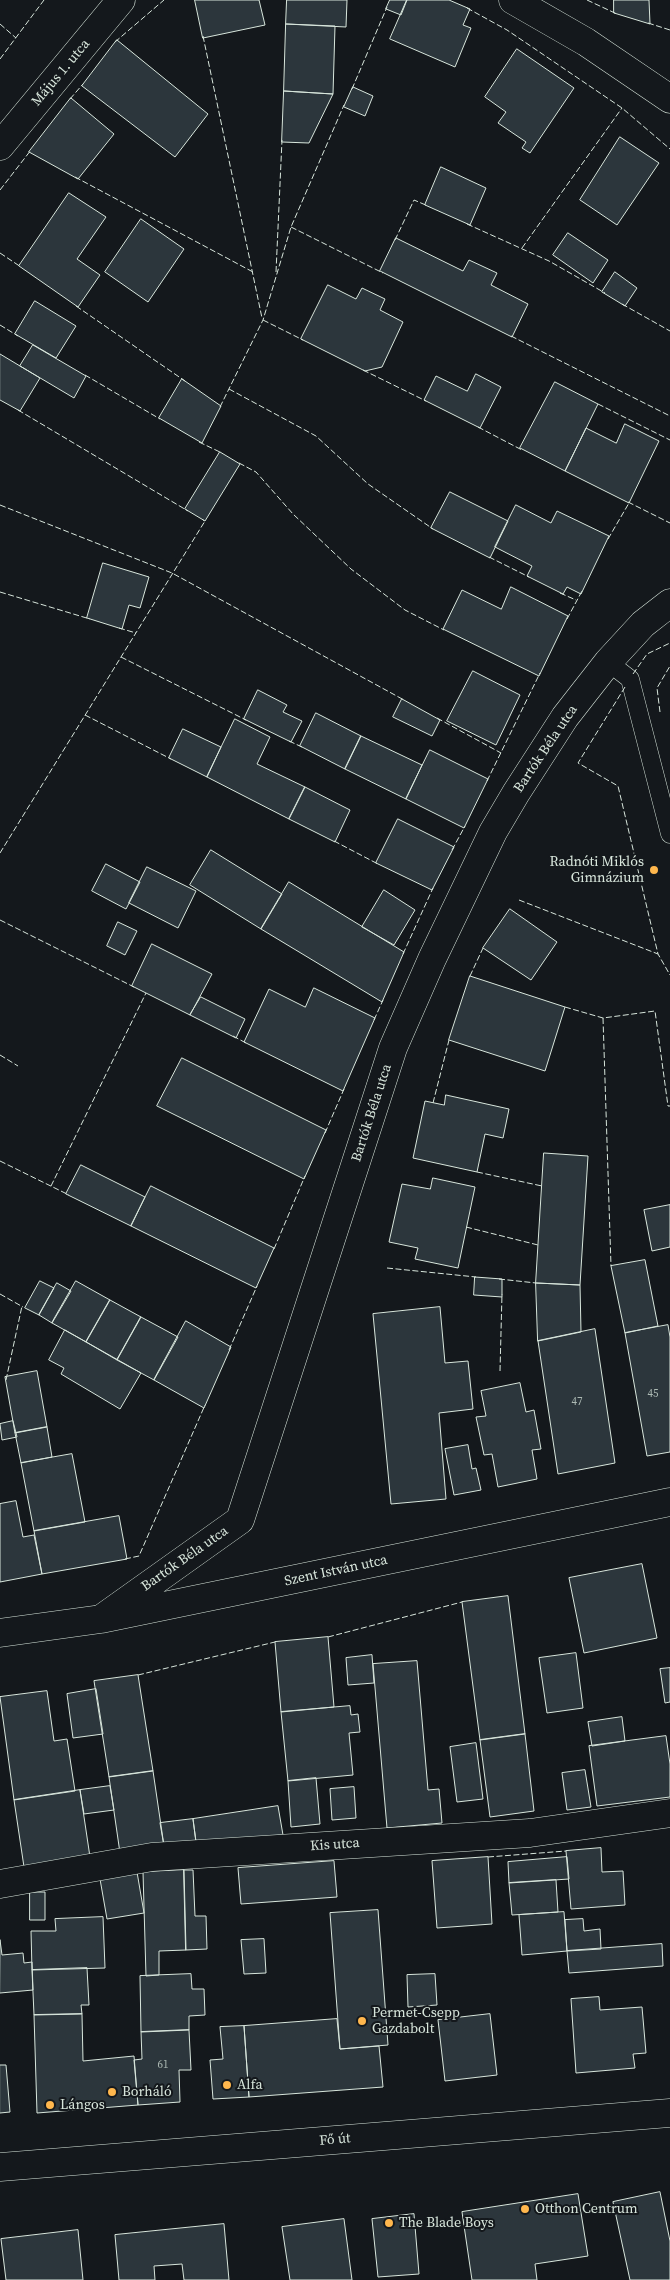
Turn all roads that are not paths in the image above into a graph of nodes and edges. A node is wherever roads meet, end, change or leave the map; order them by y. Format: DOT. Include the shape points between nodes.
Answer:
graph roads {
  1 [pos="121,0"];
  2 [pos="512,0"];
  3 [pos="670,99"];
  4 [pos="0,146"];
  5 [pos="670,603"];
  6 [pos="608,662"];
  7 [pos="670,834"];
  8 [pos="670,1502"];
  9 [pos="101,1619"];
  10 [pos="0,1633"];
  11 [pos="670,1813"];
  12 [pos="0,1884"];
  13 [pos="670,2113"];
  14 [pos="0,2167"];
  1 -- 4 [label="street, Május 1. utca"];
  2 -- 3 [label="street" via="586,42"];
  5 -- 6 [label="street, Bartók Béla utca" via="643,624"];
  6 -- 7 [label="lane" via="630,679"];
  6 -- 9 [label="street, Bartók Béla utca" via="566,717 493,832 428,968 394,1048 240,1520"];
  8 -- 9 [label="street, Szent István utca"];
  9 -- 10 [label="street, Szent István utca"];
  11 -- 12 [label="street, Kis utca" via="530,1833 152,1857"];
  13 -- 14 [label="street, Fő út"];
}
